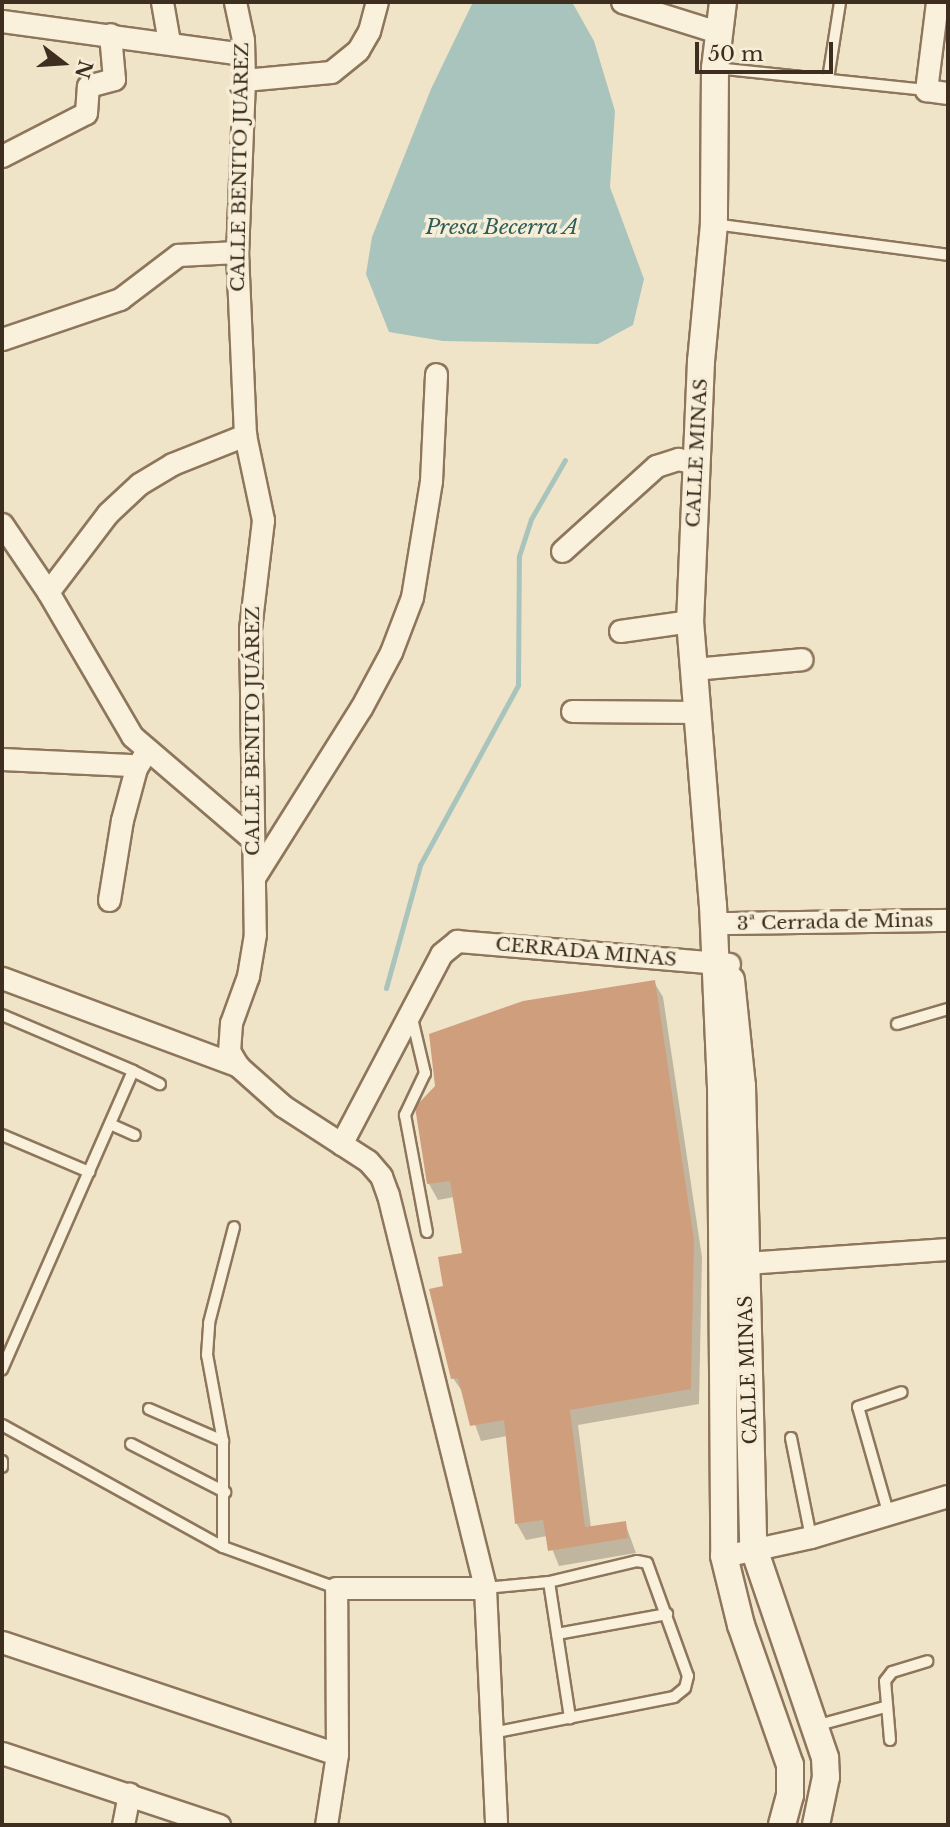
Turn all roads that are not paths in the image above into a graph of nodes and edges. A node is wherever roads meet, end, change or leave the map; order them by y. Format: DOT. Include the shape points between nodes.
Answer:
graph roads {
  1 [pos="162,2"];
  2 [pos="235,2"];
  3 [pos="377,2"];
  4 [pos="723,2"];
  5 [pos="840,2"];
  6 [pos="937,2"];
  7 [pos="623,4"];
  8 [pos="5,24"];
  9 [pos="718,32"];
  10 [pos="110,34"];
  11 [pos="169,41"];
  12 [pos="243,54"];
  13 [pos="715,68"];
  14 [pos="828,79"];
  15 [pos="244,80"];
  16 [pos="926,90"];
  17 [pos="948,93"];
  18 [pos="2,156"];
  19 [pos="714,224"];
  20 [pos="237,252"];
  21 [pos="948,255"];
  22 [pos="2,339"];
  23 [pos="436,374"];
  24 [pos="245,435"];
  25 [pos="696,463"];
  26 [pos="2,524"];
  27 [pos="562,551"];
  28 [pos="9,554"];
  29 [pos="48,592"];
  30 [pos="690,621"];
  31 [pos="620,631"];
  32 [pos="802,659"];
  33 [pos="693,669"];
  34 [pos="572,711"];
  35 [pos="698,712"];
  36 [pos="138,758"];
  37 [pos="2,759"];
  38 [pos="252,839"];
  39 [pos="255,876"];
  40 [pos="109,900"];
  41 [pos="717,914"];
  42 [pos="948,920"];
  43 [pos="722,963"];
  44 [pos="2,978"];
  45 [pos="948,1009"];
  46 [pos="410,1012"];
  47 [pos="2,1015"];
  48 [pos="897,1024"];
  49 [pos="238,1066"];
  50 [pos="133,1071"];
  51 [pos="160,1084"];
  52 [pos="110,1124"];
  53 [pos="2,1135"];
  54 [pos="135,1135"];
  55 [pos="341,1144"];
  56 [pos="89,1172"];
  57 [pos="234,1227"];
  58 [pos="427,1233"];
  59 [pos="948,1249"];
  60 [pos="733,1264"];
  61 [pos="6,1351"];
  62 [pos="2,1370"];
  63 [pos="902,1392"];
  64 [pos="149,1409"];
  65 [pos="2,1425"];
  66 [pos="791,1438"];
  67 [pos="223,1441"];
  68 [pos="131,1444"];
  69 [pos="2,1461"];
  70 [pos="2,1467"];
  71 [pos="225,1492"];
  72 [pos="948,1496"];
  73 [pos="888,1512"];
  74 [pos="811,1537"];
  75 [pos="753,1546"];
  76 [pos="223,1547"];
  77 [pos="724,1556"];
  78 [pos="549,1582"];
  79 [pos="336,1588"];
  80 [pos="485,1588"];
  81 [pos="667,1614"];
  82 [pos="557,1634"];
  83 [pos="2,1642"];
  84 [pos="927,1661"];
  85 [pos="885,1707"];
  86 [pos="570,1718"];
  87 [pos="815,1726"];
  88 [pos="778,1731"];
  89 [pos="492,1733"];
  90 [pos="890,1740"];
  91 [pos="2,1753"];
  92 [pos="337,1754"];
  93 [pos="129,1794"];
  94 [pos="123,1825"];
  95 [pos="219,1825"];
  96 [pos="326,1825"];
  97 [pos="496,1825"];
  98 [pos="782,1825"];
  99 [pos="816,1825"];
  1 -- 11 [label="street"];
  2 -- 12 [label="street, CALLE BENITO JUÁREZ"];
  3 -- 15 [label="street" via="358,50 331,72"];
  4 -- 9 [label="street, CALLE MINAS"];
  5 -- 14 [label="lane"];
  6 -- 16 [label="street"];
  7 -- 9 [label="street"];
  8 -- 10 [label="street"];
  9 -- 13 [label="street, CALLE MINAS"];
  10 -- 11 [label="street"];
  10 -- 18 [label="street" via="114,79 88,86 86,113"];
  11 -- 12 [label="street"];
  12 -- 15 [label="street, CALLE BENITO JUÁREZ"];
  13 -- 14 [label="lane"];
  13 -- 19 [label="street, CALLE MINAS"];
  14 -- 16 [label="lane"];
  15 -- 20 [label="street, CALLE BENITO JUÁREZ"];
  16 -- 17 [label="street"];
  19 -- 21 [label="lane"];
  19 -- 25 [label="street, CALLE MINAS"];
  20 -- 22 [label="street" via="178,255 120,299"];
  20 -- 24 [label="street, CALLE BENITO JUÁREZ"];
  23 -- 39 [label="street" via="431,481 412,597 391,652 360,708"];
  24 -- 29 [label="street" via="172,464 139,484 108,513"];
  24 -- 38 [label="street, CALLE BENITO JUÁREZ" via="262,520 250,629"];
  25 -- 27 [label="street" via="678,459 656,466"];
  25 -- 30 [label="street, CALLE MINAS"];
  26 -- 28 [label="street"];
  28 -- 29 [label="street"];
  29 -- 36 [label="street"];
  30 -- 31 [label="street"];
  30 -- 33 [label="street, CALLE MINAS"];
  32 -- 33 [label="street"];
  33 -- 35 [label="street, CALLE MINAS"];
  34 -- 35 [label="street"];
  35 -- 41 [label="street, CALLE MINAS"];
  36 -- 37 [label="street"];
  36 -- 38 [label="street"];
  36 -- 40 [label="street"];
  38 -- 39 [label="street, CALLE BENITO JUÁREZ"];
  39 -- 49 [label="street, CALLE BENITO JUÁREZ" via="253,954 228,1036 229,1051"];
  41 -- 42 [label="street, 3ª Cerrada de Minas"];
  41 -- 43 [label="street, CALLE MINAS"];
  43 -- 46 [label="street, CERRADA MINAS" via="457,942 441,954"];
  43 -- 60 [label="street, CALLE MINAS" via="742,1086"];
  44 -- 49 [label="street"];
  45 -- 48 [label="lane"];
  46 -- 55 [label="street"];
  46 -- 58 [label="lane" via="425,1073 405,1115"];
  47 -- 50 [label="lane"];
  49 -- 55 [label="street" via="283,1106"];
  50 -- 51 [label="lane"];
  50 -- 52 [label="lane"];
  52 -- 54 [label="lane"];
  52 -- 56 [label="lane"];
  53 -- 56 [label="lane"];
  55 -- 80 [label="street" via="381,1176"];
  56 -- 61 [label="lane"];
  57 -- 67 [label="lane" via="209,1323 207,1354"];
  59 -- 60 [label="street"];
  60 -- 75 [label="street, CALLE MINAS"];
  60 -- 77 [label="street, CALLE MINAS"];
  61 -- 62 [label="lane"];
  63 -- 73 [label="lane" via="858,1407"];
  64 -- 67 [label="lane"];
  65 -- 76 [label="lane"];
  66 -- 74 [label="lane"];
  67 -- 71 [label="lane"];
  68 -- 71 [label="lane"];
  69 -- 70 [label="lane"];
  71 -- 76 [label="lane"];
  72 -- 73 [label="street"];
  73 -- 74 [label="street"];
  74 -- 75 [label="street"];
  75 -- 77 [label="street"];
  75 -- 87 [label="street, CALLE MINAS"];
  76 -- 79 [label="lane"];
  77 -- 88 [label="street, CALLE MINAS" via="741,1625"];
  78 -- 80 [label="lane"];
  78 -- 81 [label="lane" via="637,1561 647,1563"];
  78 -- 82 [label="lane"];
  79 -- 80 [label="street"];
  79 -- 92 [label="street"];
  80 -- 89 [label="street"];
  81 -- 82 [label="lane"];
  81 -- 86 [label="lane" via="688,1676 685,1689 674,1697"];
  82 -- 86 [label="lane"];
  83 -- 92 [label="street"];
  84 -- 85 [label="lane" via="888,1676"];
  85 -- 87 [label="lane"];
  85 -- 90 [label="lane"];
  86 -- 89 [label="lane"];
  87 -- 88 [label="street"];
  87 -- 99 [label="street, CALLE MINAS" via="826,1777"];
  88 -- 98 [label="street, CALLE MINAS" via="790,1765 790,1795"];
  89 -- 97 [label="street"];
  91 -- 93 [label="street"];
  92 -- 96 [label="street"];
  93 -- 94 [label="street"];
  93 -- 95 [label="street"];
}
